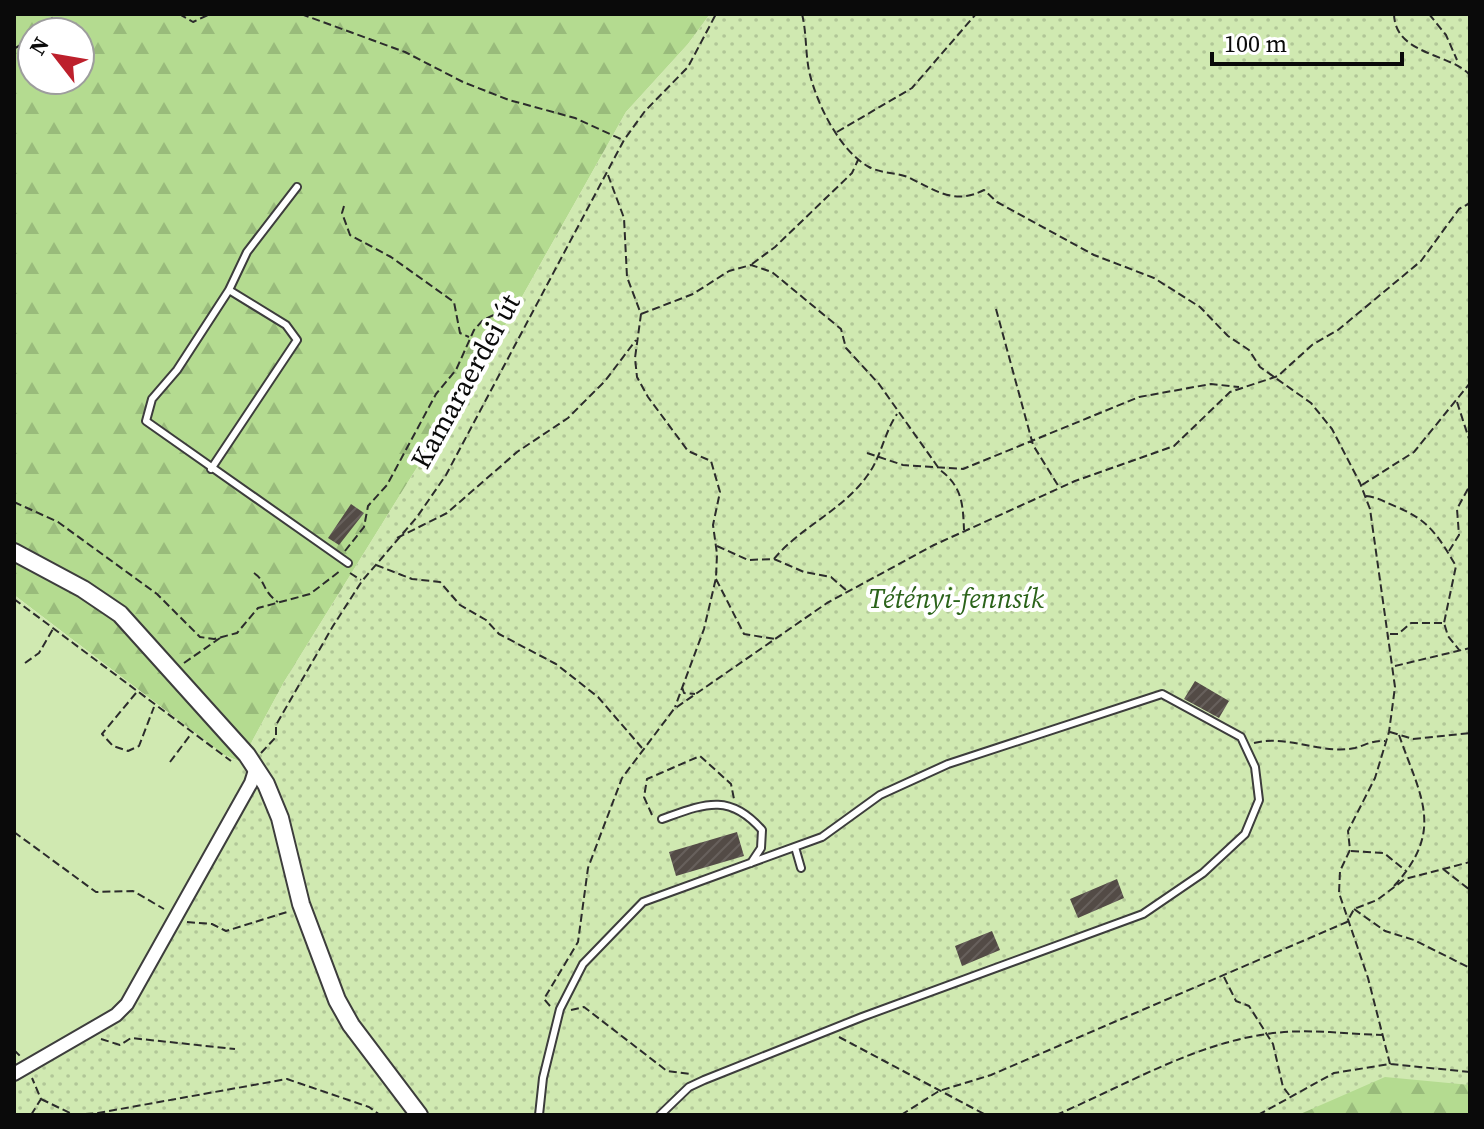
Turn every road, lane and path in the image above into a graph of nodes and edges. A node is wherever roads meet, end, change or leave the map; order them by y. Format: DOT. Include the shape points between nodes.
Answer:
graph roads {
  1 [pos="179,14"];
  2 [pos="210,14"];
  3 [pos="301,14"];
  4 [pos="718,14"];
  5 [pos="802,14"];
  6 [pos="976,14"];
  7 [pos="1394,14"];
  8 [pos="1429,14"];
  9 [pos="1458,62"];
  10 [pos="1470,75"];
  11 [pos="836,132"];
  12 [pos="624,140"];
  13 [pos="858,159"];
  14 [pos="607,174"];
  15 [pos="297,187"];
  16 [pos="1470,203"];
  17 [pos="344,206"];
  18 [pos="751,265"];
  19 [pos="229,290"];
  20 [pos="501,303"];
  21 [pos="996,309"];
  22 [pos="641,314"];
  23 [pos="470,337"];
  24 [pos="638,338"];
  25 [pos="1278,376"];
  26 [pos="1470,383"];
  27 [pos="1240,387"];
  28 [pos="1470,389"];
  29 [pos="1465,390"];
  30 [pos="1457,402"];
  31 [pos="897,413"];
  32 [pos="1032,440"];
  33 [pos="1470,444"];
  34 [pos="867,453"];
  35 [pos="878,457"];
  36 [pos="211,469"];
  37 [pos="940,470"];
  38 [pos="1470,471"];
  39 [pos="1470,485"];
  40 [pos="1360,486"];
  41 [pos="1059,488"];
  42 [pos="1365,496"];
  43 [pos="14,502"];
  44 [pos="964,531"];
  45 [pos="396,539"];
  46 [pos="716,546"];
  47 [pos="14,552"];
  48 [pos="1448,553"];
  49 [pos="774,559"];
  50 [pos="345,561"];
  51 [pos="375,564"];
  52 [pos="254,573"];
  53 [pos="716,578"];
  54 [pos="362,581"];
  55 [pos="848,591"];
  56 [pos="14,599"];
  57 [pos="279,602"];
  58 [pos="1444,623"];
  59 [pos="53,629"];
  60 [pos="1389,634"];
  61 [pos="221,637"];
  62 [pos="775,639"];
  63 [pos="1470,648"];
  64 [pos="1460,651"];
  65 [pos="25,663"];
  66 [pos="183,663"];
  67 [pos="1394,667"];
  68 [pos="682,686"];
  69 [pos="137,692"];
  70 [pos="697,694"];
  71 [pos="155,706"];
  72 [pos="674,709"];
  73 [pos="1389,732"];
  74 [pos="1470,733"];
  75 [pos="191,734"];
  76 [pos="1399,735"];
  77 [pos="1386,741"];
  78 [pos="1245,745"];
  79 [pos="642,748"];
  80 [pos="170,762"];
  81 [pos="237,765"];
  82 [pos="256,767"];
  83 [pos="735,808"];
  84 [pos="662,819"];
  85 [pos="14,832"];
  86 [pos="795,847"];
  87 [pos="1350,850"];
  88 [pos="1470,862"];
  89 [pos="751,863"];
  90 [pos="801,868"];
  91 [pos="1443,869"];
  92 [pos="1407,872"];
  93 [pos="1390,890"];
  94 [pos="1470,890"];
  95 [pos="301,904"];
  96 [pos="1354,909"];
  97 [pos="178,918"];
  98 [pos="1347,922"];
  99 [pos="1470,968"];
  100 [pos="1224,977"];
  101 [pos="560,1009"];
  102 [pos="94,1028"];
  103 [pos="827,1031"];
  104 [pos="1265,1034"];
  105 [pos="1383,1035"];
  106 [pos="235,1049"];
  107 [pos="1390,1064"];
  108 [pos="1470,1072"];
  109 [pos="14,1074"];
  110 [pos="704,1080"];
  111 [pos="939,1091"];
  112 [pos="1290,1097"];
  113 [pos="31,1115"];
  114 [pos="380,1115"];
  115 [pos="419,1115"];
  116 [pos="539,1115"];
  117 [pos="660,1115"];
  118 [pos="901,1115"];
  119 [pos="986,1115"];
  120 [pos="1056,1115"];
  121 [pos="1258,1115"];
  1 -- 2 [label="path" via="193,22"];
  3 -- 12 [label="path" via="405,52 509,100 575,118"];
  4 -- 12 [label="path, Kamaraerdei út" via="688,67"];
  5 -- 11 [label="path" via="810,75"];
  6 -- 11 [label="path" via="912,88"];
  7 -- 9 [label="path" via="1394,24 1409,42 1434,59"];
  8 -- 9 [label="path"];
  9 -- 10 [label="path"];
  11 -- 13 [label="path"];
  12 -- 14 [label="path, Kamaraerdei út"];
  13 -- 18 [label="path" via="852,173"];
  13 -- 25 [label="path" via="942,196 970,198 984,190 1094,255 1154,278 1200,307 1249,350 1260,367"];
  14 -- 22 [label="path" via="624,218 627,277"];
  14 -- 45 [label="path, Kamaraerdei út" via="446,475"];
  15 -- 19 [label="lane" via="247,252"];
  16 -- 25 [label="path" via="1459,209 1421,261"];
  17 -- 23 [label="path" via="350,235 454,302 460,333"];
  18 -- 22 [label="path"];
  18 -- 31 [label="path" via="772,272 841,329 846,348"];
  19 -- 36 [label="lane" via="152,399 146,421"];
  19 -- 36 [label="lane" via="286,325 297,340"];
  20 -- 23 [label="path" via="500,312 483,320"];
  21 -- 32 [label="path"];
  22 -- 24 [label="path"];
  23 -- 50 [label="path" via="387,485 368,506 367,520"];
  24 -- 45 [label="path" via="568,418 517,452 447,513"];
  24 -- 46 [label="path" via="636,370 648,397 688,451 711,461 720,492 713,525"];
  25 -- 27 [label="path"];
  25 -- 40 [label="path" via="1332,429"];
  26 -- 29 [label="path"];
  27 -- 32 [label="path" via="1211,384 1139,397"];
  27 -- 41 [label="path" via="1174,446"];
  28 -- 29 [label="path"];
  29 -- 30 [label="path"];
  30 -- 33 [label="path"];
  30 -- 40 [label="path" via="1414,452"];
  31 -- 35 [label="path"];
  31 -- 37 [label="path"];
  32 -- 37 [label="path" via="963,469"];
  32 -- 41 [label="path"];
  33 -- 38 [label="path"];
  34 -- 35 [label="path"];
  35 -- 37 [label="path"];
  35 -- 49 [label="path" via="867,478 816,525 790,539"];
  36 -- 50 [label="lane"];
  37 -- 44 [label="path" via="954,480 962,498"];
  39 -- 48 [label="path" via="1457,509 1459,535"];
  40 -- 42 [label="path"];
  41 -- 44 [label="path"];
  42 -- 48 [label="path" via="1411,511"];
  42 -- 60 [label="path"];
  43 -- 61 [label="path" via="58,522 157,594 200,637"];
  44 -- 55 [label="path"];
  45 -- 51 [label="path, Kamaraerdei út"];
  46 -- 49 [label="path" via="748,560"];
  46 -- 53 [label="path"];
  47 -- 82 [label="street" via="120,614"];
  48 -- 58 [label="path" via="1456,566"];
  49 -- 55 [label="path" via="831,577"];
  51 -- 54 [label="path, Kamaraerdei út"];
  51 -- 79 [label="path" via="412,579 440,582 460,605 499,634 556,664 598,697"];
  52 -- 57 [label="path" via="265,592"];
  53 -- 62 [label="path" via="744,634"];
  53 -- 68 [label="path"];
  54 -- 57 [label="path" via="348,568 310,594"];
  54 -- 82 [label="path, Kamaraerdei út" via="310,662 276,725 276,737"];
  55 -- 62 [label="path"];
  56 -- 59 [label="path"];
  57 -- 61 [label="path" via="258,608 237,633"];
  58 -- 60 [label="path" via="1411,623 1398,634"];
  58 -- 64 [label="path"];
  59 -- 65 [label="path" via="39,653"];
  59 -- 69 [label="path"];
  60 -- 67 [label="path"];
  61 -- 66 [label="path"];
  62 -- 70 [label="path"];
  63 -- 64 [label="path"];
  64 -- 67 [label="path"];
  67 -- 73 [label="path"];
  68 -- 70 [label="path" via="684,693"];
  68 -- 72 [label="path"];
  69 -- 71 [label="path"];
  69 -- 71 [label="path" via="102,734 113,746 128,751 139,746"];
  70 -- 72 [label="path"];
  71 -- 75 [label="path"];
  72 -- 79 [label="path"];
  73 -- 76 [label="path"];
  73 -- 77 [label="path"];
  74 -- 76 [label="path" via="1413,739"];
  75 -- 80 [label="path"];
  75 -- 81 [label="path"];
  76 -- 92 [label="path" via="1414,773 1424,840"];
  77 -- 78 [label="path" via="1310,748 1270,738"];
  77 -- 87 [label="path" via="1375,778 1348,831"];
  78 -- 86 [label="lane" via="1241,737 1162,694 948,764 880,795 822,837"];
  78 -- 103 [label="lane" via="1255,767 1259,800 1245,834 1203,873 1143,914"];
  79 -- 101 [label="path" via="622,778 588,868 578,942 544,999"];
  82 -- 95 [label="street" via="280,818"];
  82 -- 97 [label="street"];
  83 -- 84 [label="lane" via="715,802"];
  83 -- 84 [label="path" via="731,784 700,756 647,779 644,797 653,819"];
  83 -- 89 [label="lane" via="762,830 761,848"];
  85 -- 97 [label="path" via="96,892 133,891"];
  86 -- 89 [label="lane"];
  86 -- 90 [label="lane"];
  87 -- 92 [label="path" via="1384,853"];
  87 -- 98 [label="path" via="1338,878"];
  88 -- 91 [label="path"];
  89 -- 101 [label="lane" via="643,902 583,964"];
  91 -- 93 [label="path" via="1405,879"];
  91 -- 94 [label="path"];
  92 -- 93 [label="path"];
  93 -- 96 [label="path"];
  95 -- 97 [label="path" via="226,931"];
  95 -- 115 [label="street" via="337,1000"];
  96 -- 98 [label="path"];
  96 -- 99 [label="path" via="1385,931"];
  97 -- 102 [label="street" via="127,1004"];
  98 -- 100 [label="path"];
  98 -- 105 [label="path"];
  100 -- 104 [label="path" via="1236,1001 1249,1006"];
  100 -- 111 [label="path" via="991,1075"];
  101 -- 110 [label="path" via="584,1007 667,1071"];
  101 -- 116 [label="lane"];
  102 -- 106 [label="path" via="109,1044 131,1038"];
  102 -- 109 [label="street"];
  103 -- 110 [label="lane"];
  103 -- 111 [label="path"];
  104 -- 105 [label="path"];
  104 -- 112 [label="path"];
  104 -- 120 [label="path" via="1160,1069"];
  105 -- 107 [label="path"];
  107 -- 108 [label="path"];
  107 -- 112 [label="path" via="1334,1073"];
  110 -- 117 [label="lane"];
  111 -- 118 [label="path"];
  111 -- 119 [label="path"];
  112 -- 121 [label="path"];
  113 -- 114 [label="path" via="41,1099 74,1115 287,1079"];
}
